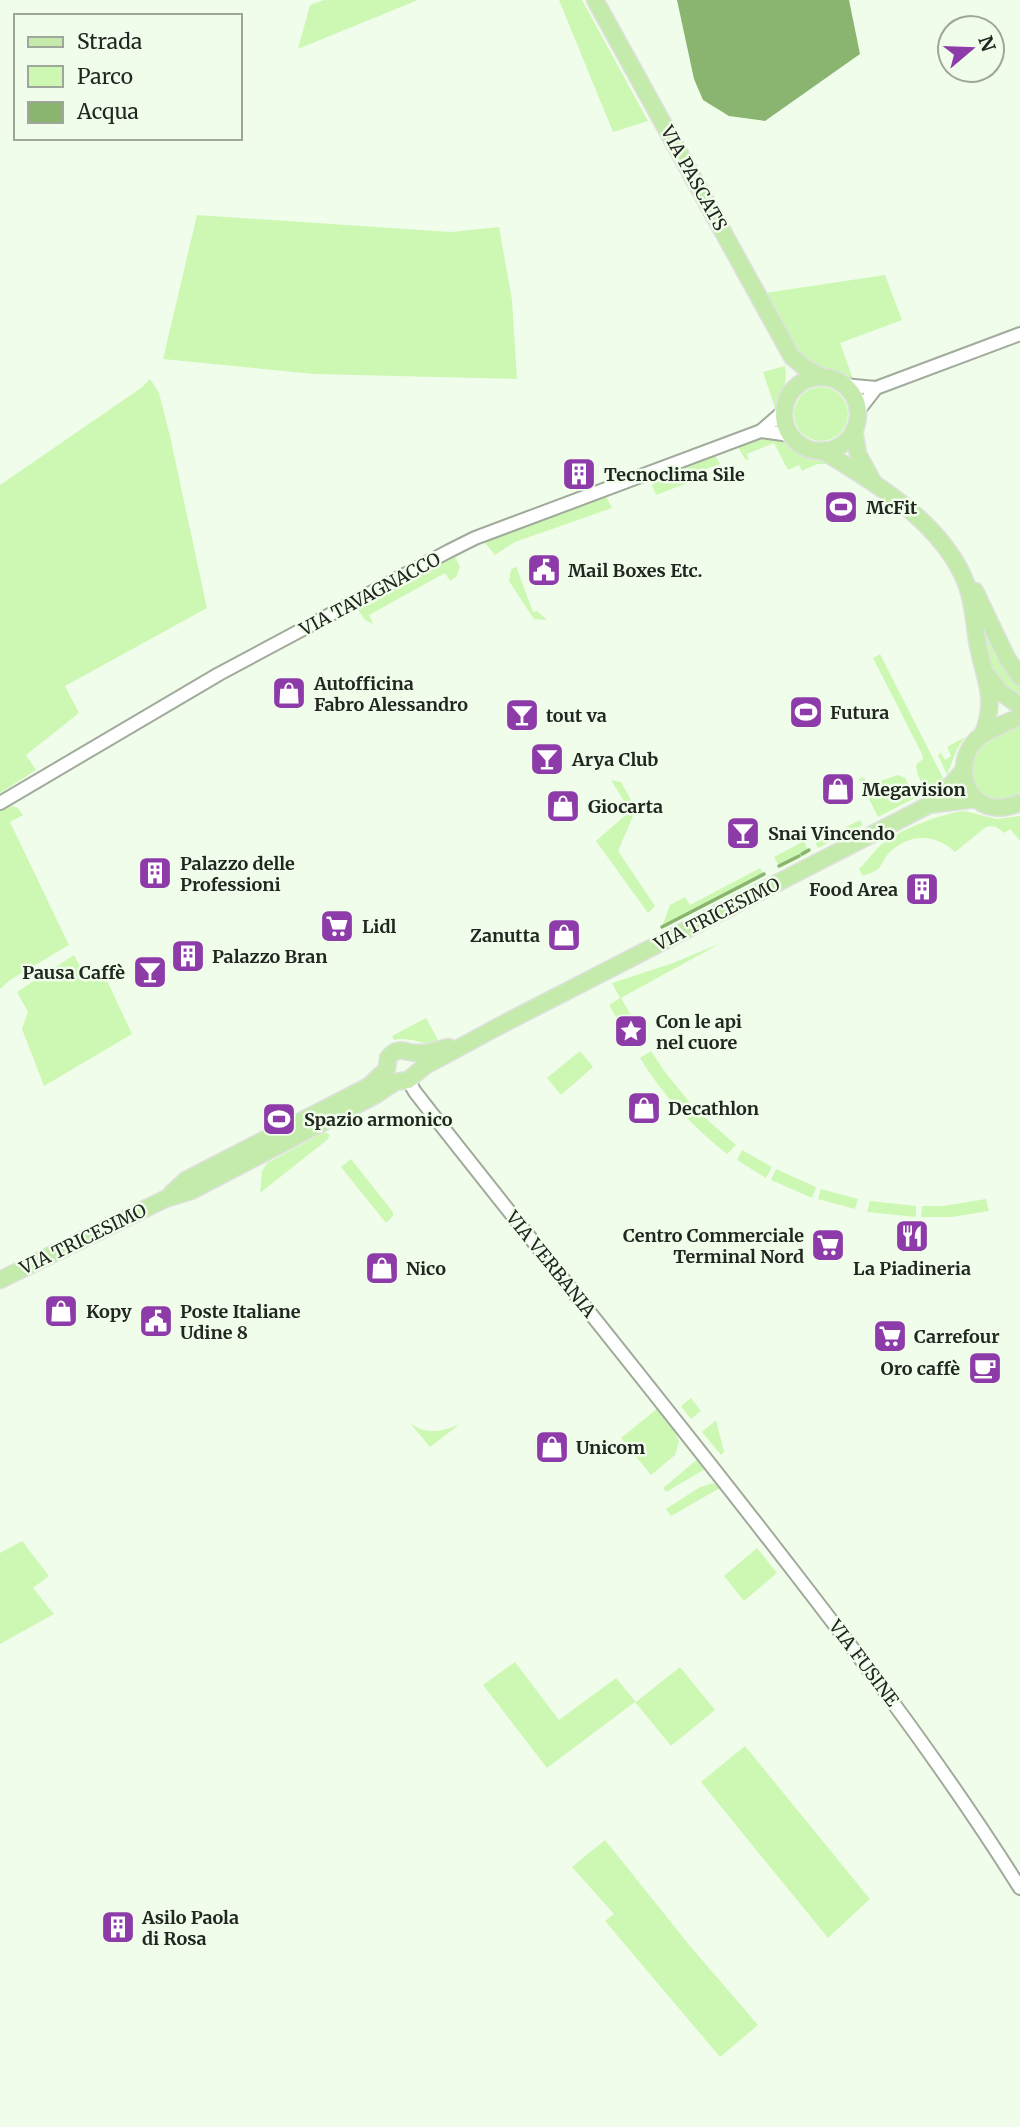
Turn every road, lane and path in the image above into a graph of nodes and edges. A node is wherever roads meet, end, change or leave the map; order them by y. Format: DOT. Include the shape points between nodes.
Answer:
graph roads {
  1 [pos="595,0"];
  2 [pos="1020,334"];
  3 [pos="792,357"];
  4 [pos="822,377"];
  5 [pos="844,385"];
  6 [pos="876,388"];
  7 [pos="791,392"];
  8 [pos="784,411"];
  9 [pos="858,411"];
  10 [pos="854,430"];
  11 [pos="761,431"];
  12 [pos="790,435"];
  13 [pos="823,451"];
  14 [pos="873,482"];
  15 [pos="956,563"];
  16 [pos="987,675"];
  17 [pos="1020,677"];
  18 [pos="1020,706"];
  19 [pos="1020,717"];
  20 [pos="984,734"];
  21 [pos="963,771"];
  22 [pos="976,799"];
  23 [pos="0,803"];
  24 [pos="1020,803"];
  25 [pos="928,805"];
  26 [pos="505,1023"];
  27 [pos="413,1054"];
  28 [pos="402,1075"];
  29 [pos="0,1280"];
  30 [pos="696,1446"];
  31 [pos="1020,1888"];
  1 -- 3 [label="main road, VIA PASCATS"];
  2 -- 6 [label="street"];
  3 -- 4 [label="main road, VIA PASCATS"];
  3 -- 7 [label="main road"];
  4 -- 5 [label="main road"];
  4 -- 7 [label="main road" via="810,378"];
  5 -- 6 [label="street"];
  5 -- 9 [label="main road"];
  6 -- 9 [label="street"];
  7 -- 8 [label="main road"];
  8 -- 11 [label="street, VIA TAVAGNACCO"];
  8 -- 12 [label="main road"];
  9 -- 10 [label="main road"];
  10 -- 13 [label="main road" via="847,441"];
  10 -- 14 [label="main road" via="862,465"];
  11 -- 12 [label="street, VIA TAVAGNACCO"];
  11 -- 23 [label="street, VIA TAVAGNACCO" via="475,538 219,674"];
  12 -- 13 [label="main road" via="811,450"];
  13 -- 14 [label="main road"];
  14 -- 15 [label="main road" via="927,527"];
  15 -- 16 [label="main road" via="969,592"];
  15 -- 17 [label="main road"];
  16 -- 18 [label="main road"];
  16 -- 20 [label="main road" via="990,701"];
  19 -- 20 [label="main road"];
  20 -- 21 [label="main road, VIA TRICESIMO" via="969,749"];
  21 -- 22 [label="main road"];
  21 -- 25 [label="main road, VIA TRICESIMO"];
  22 -- 24 [label="main road" via="992,807"];
  22 -- 25 [label="main road, VIA TRICESIMO"];
  25 -- 26 [label="main road, VIA TRICESIMO"];
  26 -- 27 [label="main road, VIA TRICESIMO" via="440,1049"];
  26 -- 28 [label="main road, VIA TRICESIMO"];
  27 -- 28 [label="main road" via="417,1061"];
  27 -- 28 [label="main road, VIA TRICESIMO" via="393,1052 387,1060"];
  28 -- 29 [label="main road, VIA TRICESIMO" via="369,1086 195,1176 165,1199"];
  28 -- 30 [label="street, VIA VERBANIA"];
  30 -- 31 [label="street, VIA FUSINE" via="918,1735"];
}
